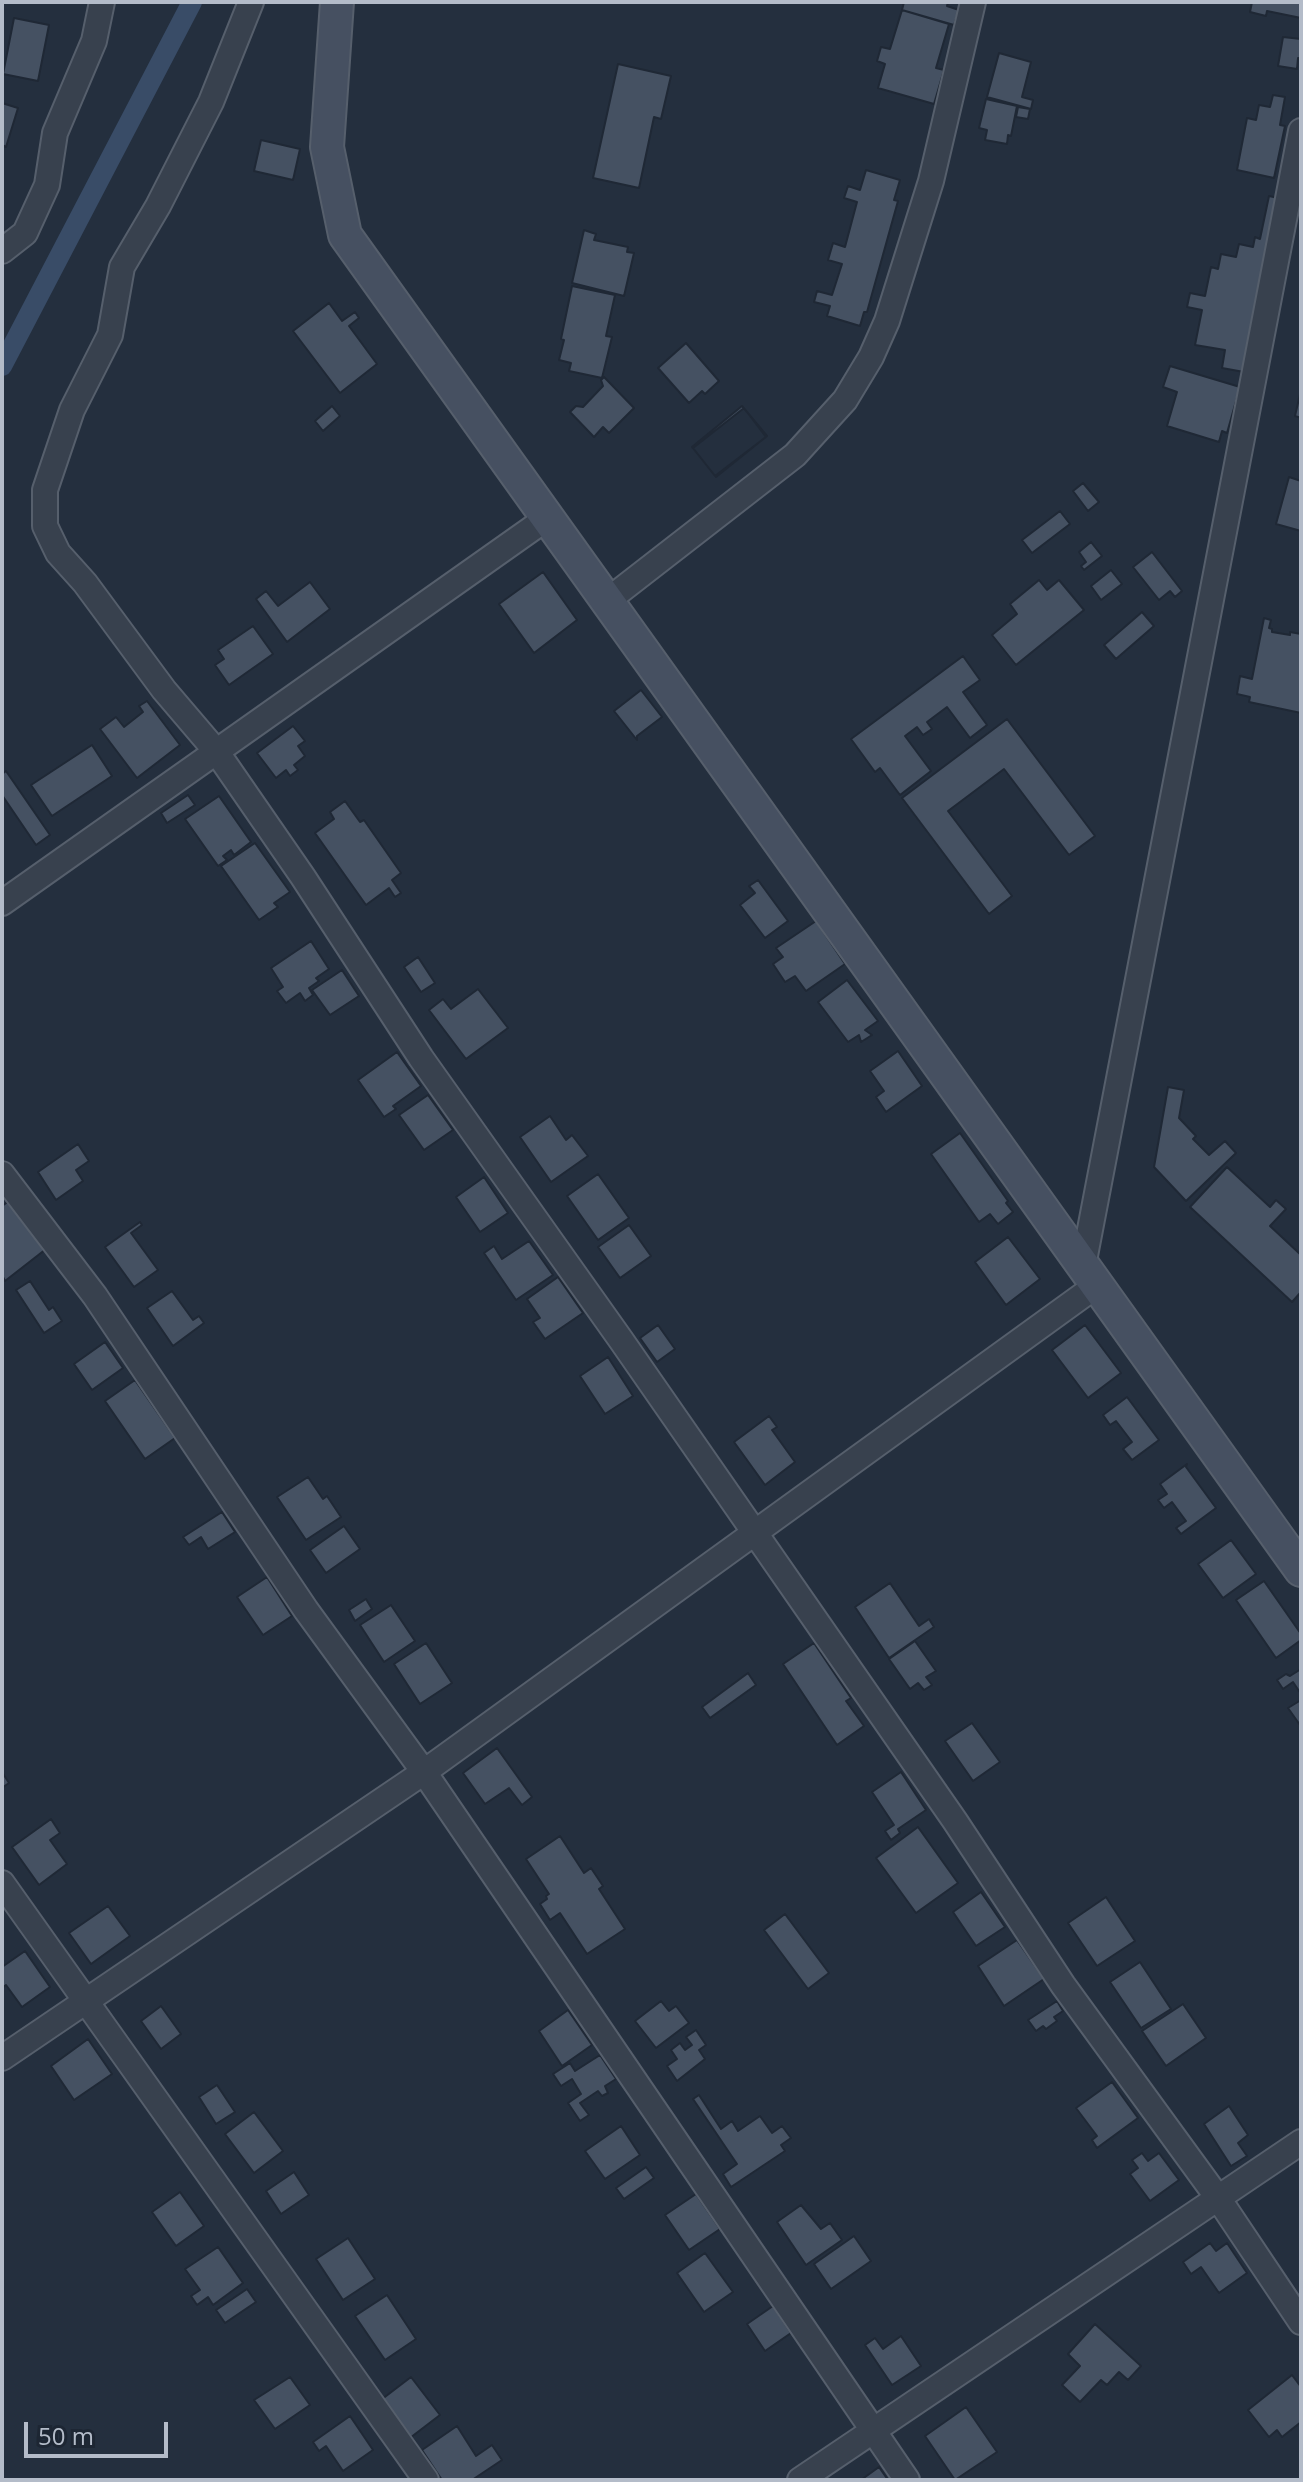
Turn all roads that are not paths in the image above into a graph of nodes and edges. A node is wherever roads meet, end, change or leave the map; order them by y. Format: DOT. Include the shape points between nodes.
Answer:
graph roads {
  1 [pos="102,2"];
  2 [pos="251,2"];
  3 [pos="337,2"];
  4 [pos="973,2"];
  5 [pos="1301,131"];
  6 [pos="2,251"];
  7 [pos="547,518"];
  8 [pos="607,601"];
  9 [pos="216,751"];
  10 [pos="2,903"];
  11 [pos="2,1174"];
  12 [pos="1090,1276"];
  13 [pos="753,1532"];
  14 [pos="1301,1570"];
  15 [pos="424,1772"];
  16 [pos="2,1883"];
  17 [pos="86,2002"];
  18 [pos="2,2058"];
  19 [pos="1301,2142"];
  20 [pos="1218,2198"];
  21 [pos="1301,2322"];
  22 [pos="873,2431"];
  23 [pos="426,2480"];
  24 [pos="800,2480"];
  25 [pos="907,2480"];
  1 -- 6 [label="street" via="94,41 55,133 47,185 25,233"];
  2 -- 9 [label="street" via="211,102 122,267 110,335 72,410 43,510 58,553"];
  3 -- 7 [label="street" via="327,147 345,235"];
  4 -- 8 [label="street" via="931,181 887,321 845,400 795,455"];
  5 -- 12 [label="street"];
  7 -- 8 [label="street"];
  7 -- 9 [label="street"];
  8 -- 12 [label="street"];
  9 -- 10 [label="street"];
  9 -- 13 [label="street" via="421,1058"];
  11 -- 15 [label="street" via="95,1296 306,1610"];
  12 -- 13 [label="street"];
  12 -- 14 [label="street"];
  13 -- 15 [label="street"];
  13 -- 20 [label="street" via="1063,1985"];
  15 -- 17 [label="street"];
  15 -- 22 [label="street"];
  16 -- 17 [label="street"];
  17 -- 18 [label="street"];
  17 -- 23 [label="street"];
  19 -- 20 [label="street"];
  20 -- 21 [label="street"];
  20 -- 22 [label="street"];
  22 -- 24 [label="street"];
  22 -- 25 [label="street"];
}
